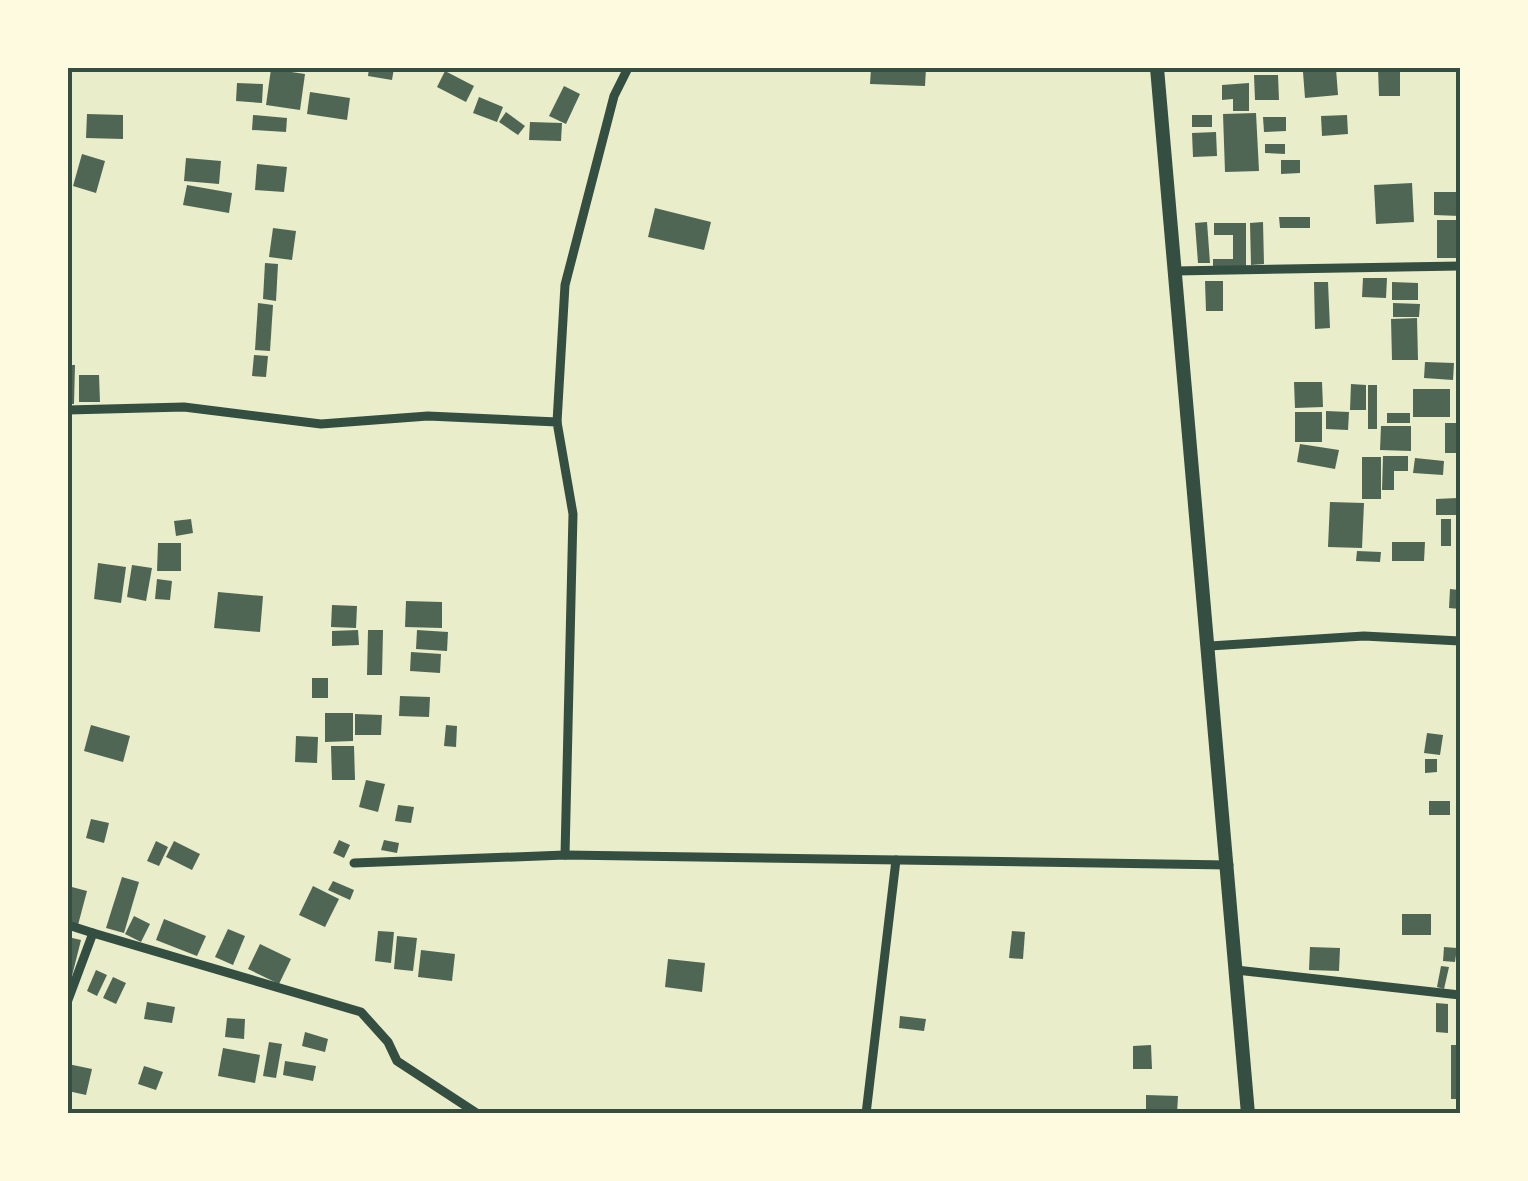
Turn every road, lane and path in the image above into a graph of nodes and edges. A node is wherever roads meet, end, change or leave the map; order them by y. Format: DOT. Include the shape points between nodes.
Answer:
graph roads {
  1 [pos="628,68"];
  2 [pos="1157,68"];
  3 [pos="1460,266"];
  4 [pos="1176,271"];
  5 [pos="68,410"];
  6 [pos="556,422"];
  7 [pos="1460,641"];
  8 [pos="1210,646"];
  9 [pos="565,855"];
  10 [pos="896,860"];
  11 [pos="354,863"];
  12 [pos="1228,865"];
  13 [pos="68,925"];
  14 [pos="93,934"];
  15 [pos="1236,970"];
  16 [pos="1460,996"];
  17 [pos="68,1000"];
  18 [pos="478,1114"];
  19 [pos="866,1114"];
  20 [pos="1248,1114"];
  1 -- 6 [label="street" via="614,96 564,285"];
  2 -- 4 [label="main road"];
  3 -- 4 [label="street"];
  4 -- 8 [label="main road"];
  5 -- 6 [label="street" via="184,407 321,424 428,416"];
  6 -- 9 [label="street" via="574,514"];
  7 -- 8 [label="street" via="1364,636"];
  8 -- 12 [label="main road"];
  9 -- 10 [label="street"];
  9 -- 11 [label="street"];
  10 -- 12 [label="street"];
  10 -- 19 [label="street"];
  12 -- 15 [label="main road"];
  13 -- 14 [label="street"];
  14 -- 17 [label="street"];
  14 -- 18 [label="street" via="362,1012 396,1062"];
  15 -- 16 [label="street"];
  15 -- 20 [label="main road"];
}
